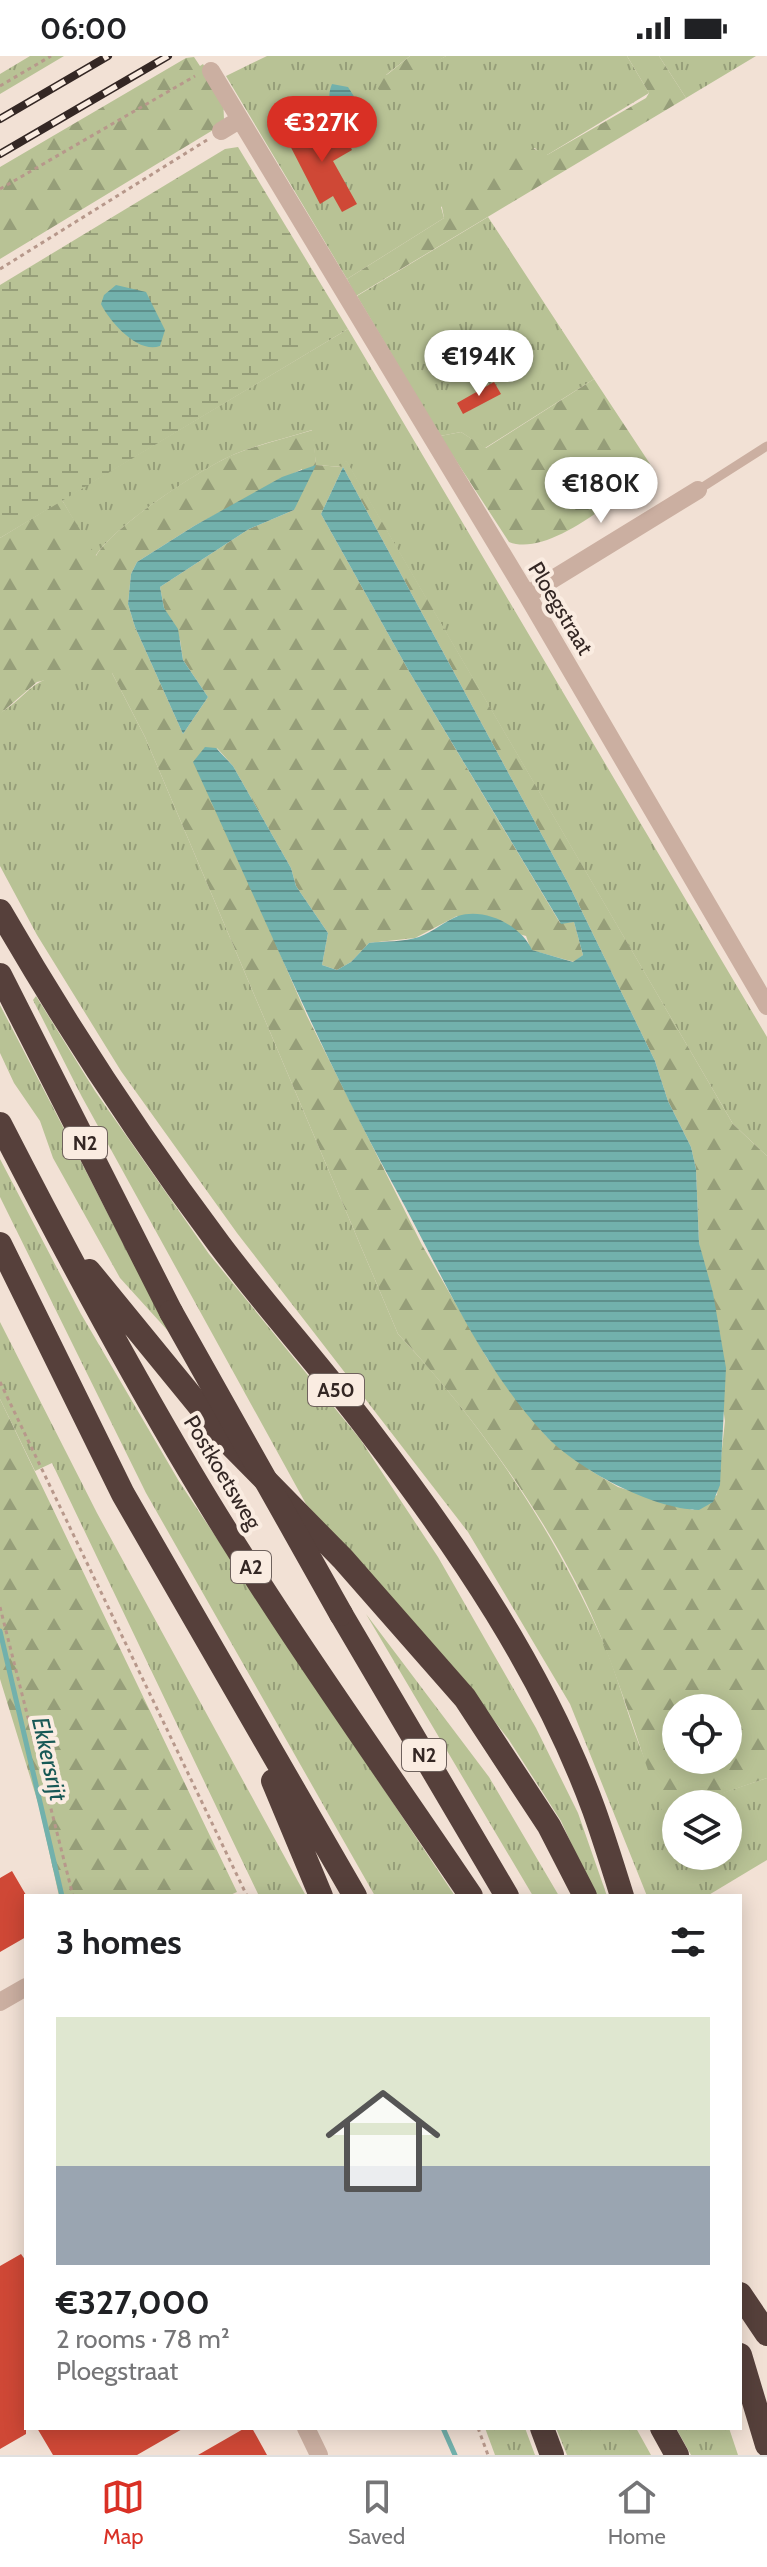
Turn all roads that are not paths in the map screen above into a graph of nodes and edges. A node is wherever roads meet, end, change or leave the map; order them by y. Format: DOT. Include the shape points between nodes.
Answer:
graph roads {
  1 [pos="204,73"];
  2 [pos="239,120"];
  3 [pos="221,131"];
  4 [pos="767,446"];
  5 [pos="698,490"];
  6 [pos="527,595"];
  7 [pos="0,911"];
  8 [pos="0,975"];
  9 [pos="767,1006"];
  10 [pos="0,1124"];
  11 [pos="52,1226"];
  12 [pos="0,1244"];
  13 [pos="235,1690"];
  14 [pos="320,1894"];
  15 [pos="354,1894"];
  16 [pos="470,1894"];
  17 [pos="506,1894"];
  18 [pos="584,1894"];
  19 [pos="621,1894"];
  20 [pos="24,1988"];
  21 [pos="0,2002"];
  22 [pos="742,2362"];
  23 [pos="307,2430"];
  24 [pos="543,2430"];
  25 [pos="663,2430"];
  26 [pos="767,2445"];
  27 [pos="319,2455"];
  28 [pos="552,2455"];
  29 [pos="677,2455"];
  1 -- 2 [label="street, Ploegstraat"];
  2 -- 3 [label="street"];
  2 -- 6 [label="street, Ploegstraat"];
  4 -- 5 [label="lane"];
  5 -- 6 [label="street"];
  6 -- 9 [label="street, Ploegstraat"];
  7 -- 19 [label="highway, A50" via="103,1082 220,1245 370,1432 510,1637 593,1808"];
  8 -- 17 [label="highway, Postkoetsweg / N2, bridge" via="171,1312"];
  10 -- 11 [label="highway, Postkoetsweg / A2"];
  11 -- 16 [label="highway, Postkoetsweg / A2" via="190,1472"];
  11 -- 18 [label="highway, Postkoetsweg" via="232,1446 343,1559 465,1698 549,1826"];
  12 -- 13 [label="highway" via="123,1494"];
  13 -- 14 [label="highway"];
  13 -- 15 [label="highway"];
  20 -- 21 [label="street"];
  22 -- 26 [label="highway"];
  23 -- 27 [label="street"];
  24 -- 28 [label="highway"];
  25 -- 29 [label="highway"];
}
